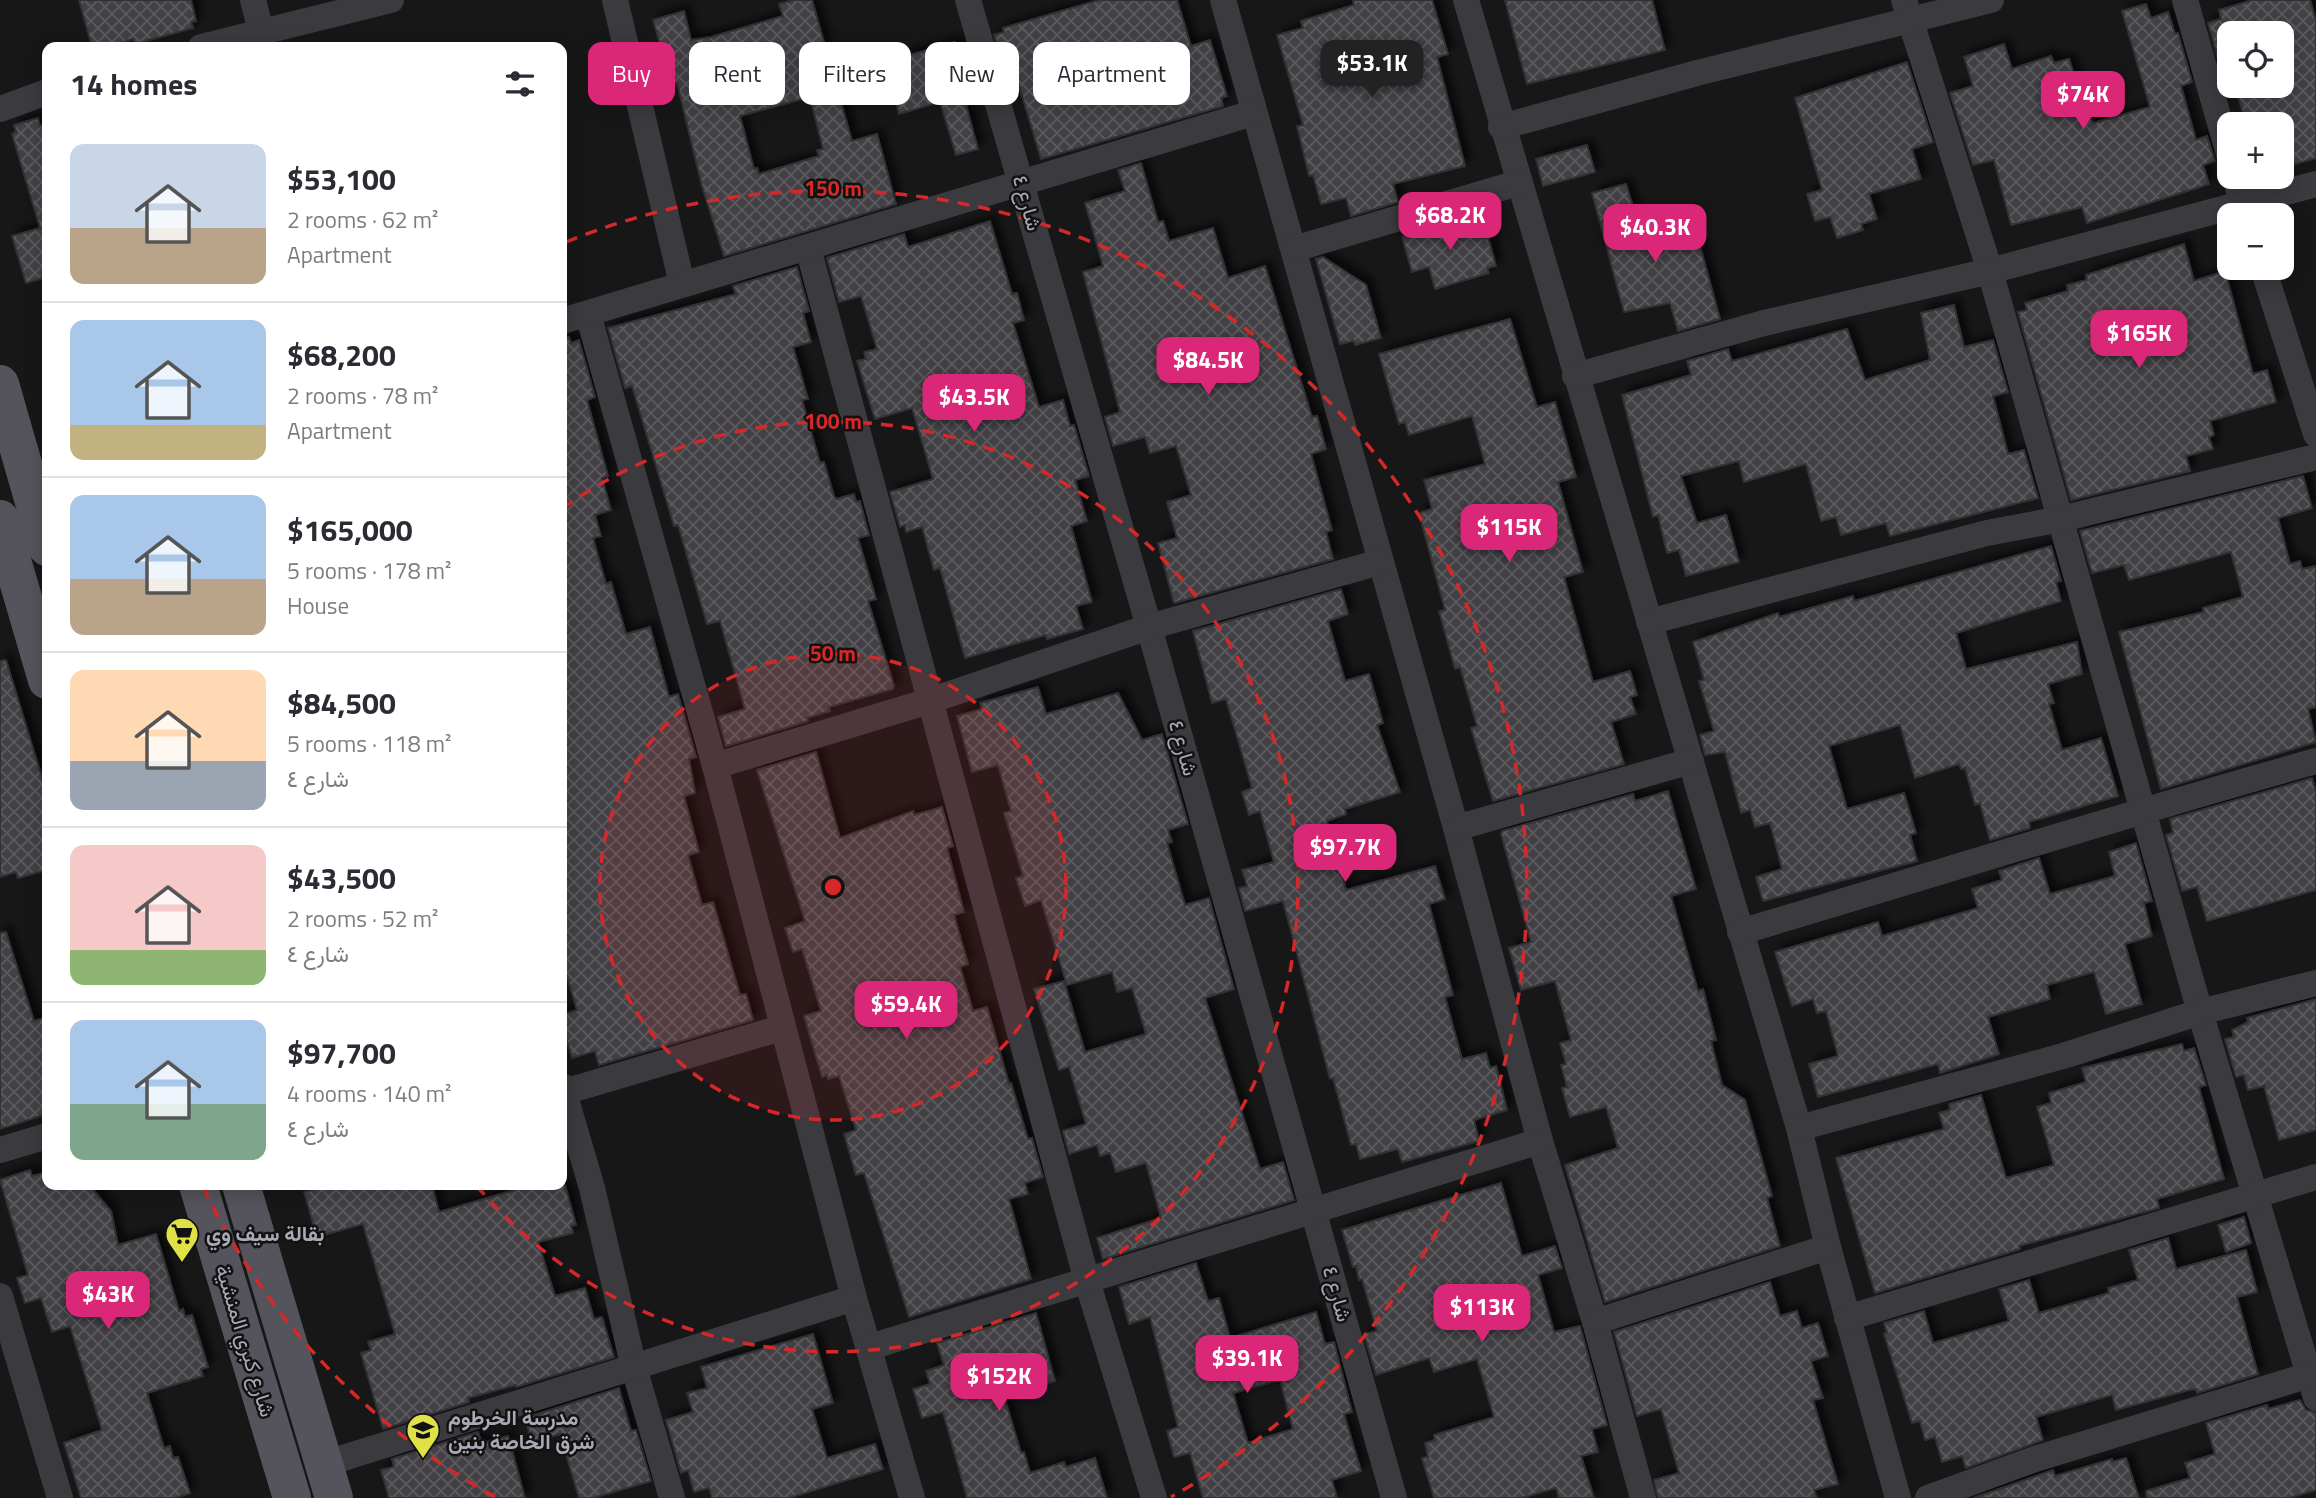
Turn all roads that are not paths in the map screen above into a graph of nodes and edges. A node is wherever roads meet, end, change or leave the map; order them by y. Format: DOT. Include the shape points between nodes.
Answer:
graph roads {
  1 [pos="253,0"];
  2 [pos="391,0"];
  3 [pos="615,0"];
  4 [pos="968,0"];
  5 [pos="1223,0"];
  6 [pos="1466,0"];
  7 [pos="1991,0"];
  8 [pos="2185,0"];
  9 [pos="1907,10"];
  10 [pos="261,31"];
  11 [pos="296,35"];
  12 [pos="220,42"];
  13 [pos="42,94"];
  14 [pos="0,109"];
  15 [pos="2217,112"];
  16 [pos="1253,113"];
  17 [pos="1501,127"];
  18 [pos="1021,182"];
  19 [pos="1518,183"];
  20 [pos="2316,184"];
  21 [pos="2263,203"];
  22 [pos="2217,216"];
  23 [pos="808,248"];
  24 [pos="1294,249"];
  25 [pos="1990,271"];
  26 [pos="2267,280"];
  27 [pos="682,284"];
  28 [pos="588,314"];
  29 [pos="567,320"];
  30 [pos="1575,376"];
  31 [pos="0,384"];
  32 [pos="2316,433"];
  33 [pos="2316,457"];
  34 [pos="0,519"];
  35 [pos="2062,519"];
  36 [pos="42,530"];
  37 [pos="1380,562"];
  38 [pos="1649,622"];
  39 [pos="1149,627"];
  40 [pos="42,663"];
  41 [pos="929,701"];
  42 [pos="1691,761"];
  43 [pos="2316,761"];
  44 [pos="715,766"];
  45 [pos="2143,810"];
  46 [pos="1456,828"];
  47 [pos="1740,932"];
  48 [pos="2316,983"];
  49 [pos="2200,1012"];
  50 [pos="781,1028"];
  51 [pos="567,1088"];
  52 [pos="567,1103"];
  53 [pos="1799,1128"];
  54 [pos="42,1137"];
  55 [pos="1540,1141"];
  56 [pos="0,1150"];
  57 [pos="2316,1177"];
  58 [pos="200,1190"];
  59 [pos="242,1190"];
  60 [pos="2255,1195"];
  61 [pos="1314,1212"];
  62 [pos="1828,1247"];
  63 [pos="1087,1282"];
  64 [pos="0,1296"];
  65 [pos="853,1298"];
  66 [pos="1847,1318"];
  67 [pos="1595,1322"];
  68 [pos="870,1347"];
  69 [pos="634,1368"];
  70 [pos="2314,1382"];
  71 [pos="329,1481"];
  72 [pos="60,1498"];
  73 [pos="292,1498"];
  74 [pos="672,1498"];
  75 [pos="912,1498"];
  76 [pos="1154,1498"];
  77 [pos="1394,1498"];
  78 [pos="1643,1498"];
  79 [pos="1898,1498"];
  80 [pos="1928,1498"];
  1 -- 10 [label="street"];
  2 -- 11 [label="street"];
  3 -- 27 [label="street"];
  4 -- 18 [label="street, شارع ٤"];
  5 -- 16 [label="street"];
  6 -- 17 [label="street"];
  7 -- 9 [label="street"];
  8 -- 15 [label="street"];
  9 -- 17 [label="street"];
  9 -- 25 [label="street"];
  10 -- 11 [label="street"];
  10 -- 12 [label="street"];
  13 -- 14 [label="street"];
  16 -- 18 [label="street"];
  16 -- 24 [label="street"];
  17 -- 19 [label="street"];
  18 -- 23 [label="street"];
  18 -- 39 [label="street, شارع ٤"];
  19 -- 24 [label="street"];
  19 -- 30 [label="street"];
  20 -- 21 [label="street"];
  22 -- 25 [label="street"];
  23 -- 27 [label="street"];
  23 -- 41 [label="street"];
  24 -- 37 [label="street"];
  25 -- 30 [label="street" via="1764,323"];
  25 -- 35 [label="street"];
  26 -- 32 [label="street"];
  27 -- 28 [label="street"];
  28 -- 29 [label="street"];
  28 -- 44 [label="street"];
  30 -- 38 [label="street"];
  31 -- 36 [label="main road"];
  33 -- 35 [label="street"];
  34 -- 40 [label="main road"];
  35 -- 38 [label="street" via="1987,533"];
  35 -- 45 [label="street"];
  37 -- 39 [label="street"];
  37 -- 46 [label="street"];
  38 -- 42 [label="street"];
  39 -- 41 [label="street"];
  39 -- 61 [label="street, شارع ٤"];
  41 -- 44 [label="street"];
  41 -- 63 [label="street"];
  42 -- 46 [label="street"];
  42 -- 47 [label="street"];
  43 -- 45 [label="street"];
  44 -- 50 [label="street"];
  45 -- 47 [label="street"];
  45 -- 49 [label="street"];
  46 -- 55 [label="street"];
  47 -- 53 [label="street"];
  48 -- 49 [label="street"];
  49 -- 53 [label="street" via="2063,1056"];
  49 -- 60 [label="street"];
  50 -- 51 [label="street"];
  50 -- 65 [label="street"];
  52 -- 69 [label="street"];
  53 -- 62 [label="street"];
  54 -- 56 [label="street"];
  55 -- 61 [label="street"];
  55 -- 67 [label="street"];
  57 -- 60 [label="street"];
  58 -- 73 [label="main road, شارع كبري المنشية"];
  59 -- 71 [label="main road, شارع كبري المنشية"];
  60 -- 66 [label="street"];
  60 -- 70 [label="street"];
  61 -- 63 [label="street"];
  61 -- 77 [label="street, شارع ٤"];
  62 -- 66 [label="street"];
  62 -- 67 [label="street"];
  63 -- 68 [label="street"];
  63 -- 76 [label="street"];
  64 -- 72 [label="street"];
  65 -- 68 [label="street"];
  65 -- 69 [label="street"];
  66 -- 79 [label="street"];
  67 -- 78 [label="street"];
  68 -- 75 [label="street"];
  69 -- 71 [label="street"];
  69 -- 74 [label="street"];
  70 -- 80 [label="street" via="2035,1459"];
}
